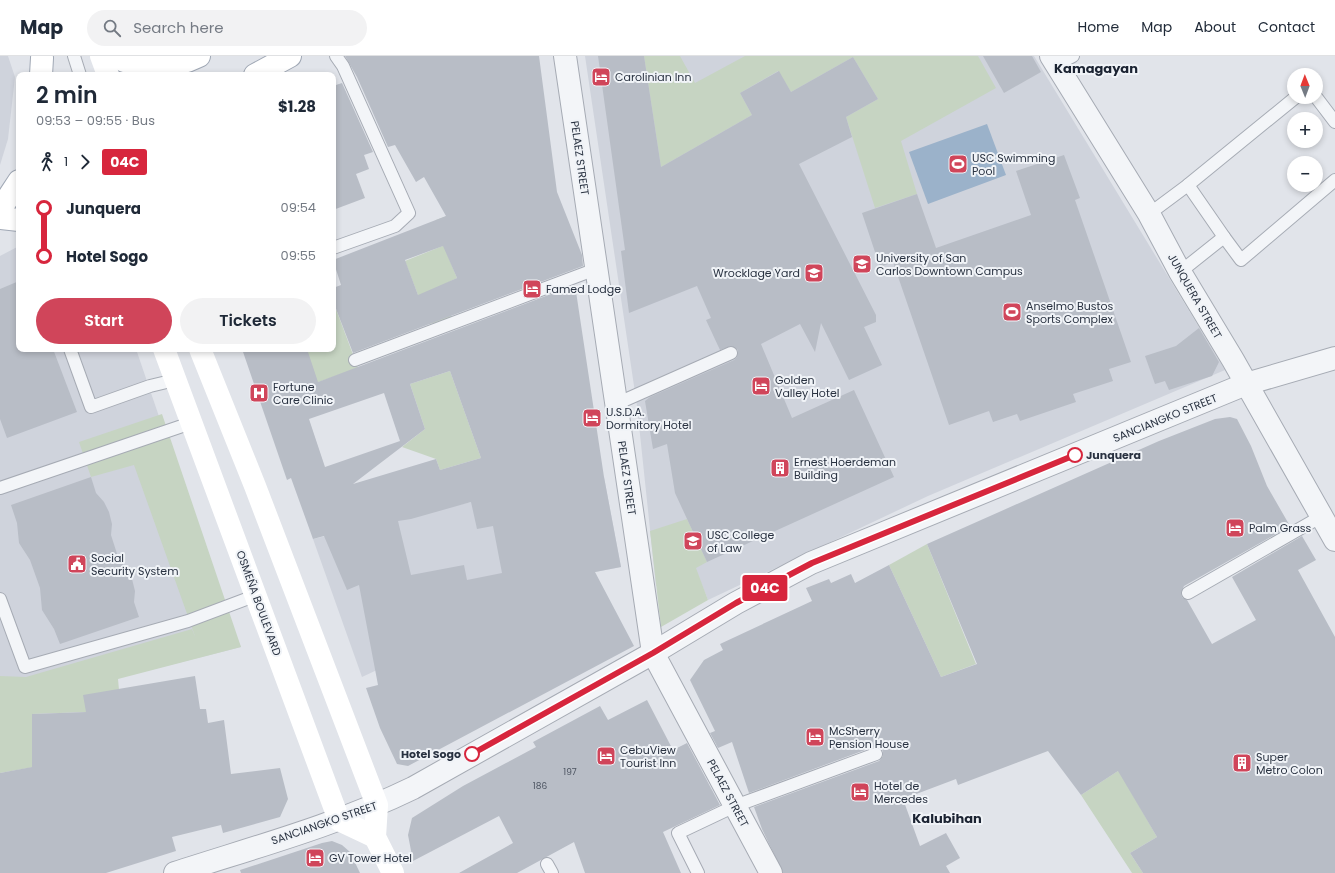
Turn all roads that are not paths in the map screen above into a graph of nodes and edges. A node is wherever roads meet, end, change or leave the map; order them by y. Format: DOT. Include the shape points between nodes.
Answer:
graph roads {
  1 [pos="74,56"];
  2 [pos="101,56"];
  3 [pos="114,56"];
  4 [pos="199,56"];
  5 [pos="290,56"];
  6 [pos="336,56"];
  7 [pos="564,56"];
  8 [pos="1060,59"];
  9 [pos="79,72"];
  10 [pos="107,72"];
  11 [pos="261,72"];
  12 [pos="1287,104"];
  13 [pos="1321,104"];
  14 [pos="1335,122"];
  15 [pos="1335,180"];
  16 [pos="1188,185"];
  17 [pos="16,186"];
  18 [pos="16,204"];
  19 [pos="0,212"];
  20 [pos="1149,214"];
  21 [pos="0,218"];
  22 [pos="16,220"];
  23 [pos="1224,237"];
  24 [pos="336,247"];
  25 [pos="596,269"];
  26 [pos="1180,272"];
  27 [pos="71,352"];
  28 [pos="165,352"];
  29 [pos="201,352"];
  30 [pos="731,353"];
  31 [pos="1335,358"];
  32 [pos="355,360"];
  33 [pos="175,380"];
  34 [pos="1246,384"];
  35 [pos="616,404"];
  36 [pos="191,423"];
  37 [pos="0,488"];
  38 [pos="1322,516"];
  39 [pos="1335,540"];
  40 [pos="1188,593"];
  41 [pos="257,595"];
  42 [pos="0,599"];
  43 [pos="653,653"];
  44 [pos="876,754"];
  45 [pos="377,805"];
  46 [pos="735,806"];
  47 [pos="339,820"];
  48 [pos="375,837"];
  49 [pos="175,873"];
  50 [pos="393,873"];
  51 [pos="698,873"];
  52 [pos="771,873"];
  1 -- 9 [label="lane"];
  2 -- 10 [label="main road"];
  3 -- 4 [label="main road" via="129,63 159,67 178,64"];
  5 -- 11 [label="main road"];
  6 -- 24 [label="lane" via="343,66 409,213 395,226"];
  7 -- 25 [label="street, PELAEZ STREET"];
  8 -- 20 [label="street, JUNQUERA STREET"];
  12 -- 16 [label="lane"];
  13 -- 14 [label="lane"];
  15 -- 23 [label="lane" via="1241,260"];
  16 -- 20 [label="lane"];
  16 -- 23 [label="lane"];
  17 -- 19 [label="main road"];
  18 -- 19 [label="main road"];
  20 -- 26 [label="street, JUNQUERA STREET"];
  21 -- 22 [label="main road"];
  23 -- 26 [label="lane"];
  25 -- 32 [label="lane"];
  25 -- 35 [label="street, PELAEZ STREET"];
  26 -- 34 [label="street, JUNQUERA STREET"];
  27 -- 33 [label="lane" via="91,407"];
  28 -- 33 [label="main road, OSMEÑA BOULEVARD"];
  29 -- 45 [label="main road" via="256,486"];
  30 -- 35 [label="lane"];
  31 -- 34 [label="street, SANCIANGKO STREET"];
  33 -- 36 [label="main road, OSMEÑA BOULEVARD"];
  34 -- 38 [label="street, JUNQUERA STREET"];
  34 -- 43 [label="street, SANCIANGKO STREET" via="812,563 736,603"];
  35 -- 43 [label="street, PELAEZ STREET"];
  36 -- 37 [label="lane"];
  36 -- 41 [label="main road, OSMEÑA BOULEVARD"];
  38 -- 39 [label="street, JUNQUERA STREET"];
  38 -- 40 [label="lane"];
  41 -- 42 [label="lane" via="188,621 25,667"];
  41 -- 47 [label="main road, OSMEÑA BOULEVARD"];
  43 -- 45 [label="street, SANCIANGKO STREET" via="413,788"];
  43 -- 46 [label="street, PELAEZ STREET"];
  44 -- 46 [label="lane"];
  45 -- 47 [label="street, SANCIANGKO STREET"];
  45 -- 48 [label="main road"];
  46 -- 51 [label="lane" via="678,833"];
  46 -- 52 [label="street, PELAEZ STREET"];
  47 -- 48 [label="main road"];
  47 -- 49 [label="street, SANCIANGKO STREET"];
  48 -- 50 [label="main road"];
}
